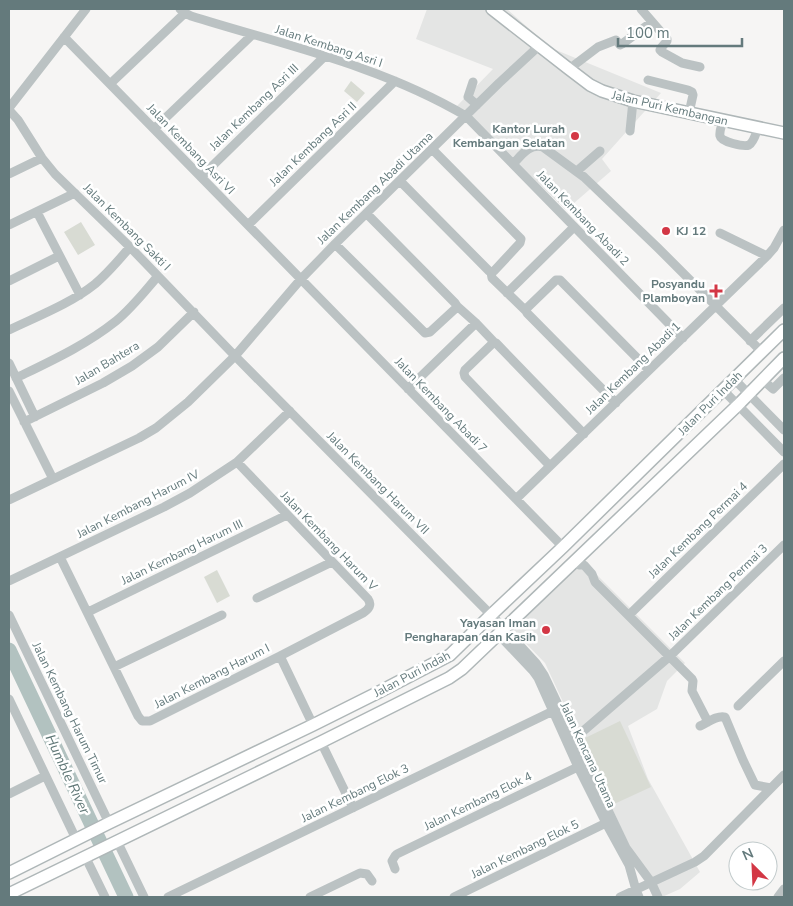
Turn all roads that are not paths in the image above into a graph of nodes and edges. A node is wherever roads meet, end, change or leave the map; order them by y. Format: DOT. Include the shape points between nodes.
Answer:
graph roads {
  1 [pos="86,9"];
  2 [pos="641,9"];
  3 [pos="182,11"];
  4 [pos="500,11"];
  5 [pos="652,22"];
  6 [pos="252,35"];
  7 [pos="64,37"];
  8 [pos="539,46"];
  9 [pos="325,56"];
  10 [pos="700,67"];
  11 [pos="569,69"];
  12 [pos="395,80"];
  13 [pos="648,80"];
  14 [pos="473,82"];
  15 [pos="110,84"];
  16 [pos="633,101"];
  17 [pos="477,105"];
  18 [pos="9,109"];
  19 [pos="689,113"];
  20 [pos="466,116"];
  21 [pos="723,120"];
  22 [pos="758,128"];
  23 [pos="154,130"];
  24 [pos="630,131"];
  25 [pos="784,134"];
  26 [pos="432,149"];
  27 [pos="600,151"];
  28 [pos="42,158"];
  29 [pos="513,164"];
  30 [pos="577,171"];
  31 [pos="9,174"];
  32 [pos="200,177"];
  33 [pos="400,181"];
  34 [pos="75,193"];
  35 [pos="37,212"];
  36 [pos="367,214"];
  37 [pos="9,225"];
  38 [pos="248,225"];
  39 [pos="574,227"];
  40 [pos="784,230"];
  41 [pos="720,233"];
  42 [pos="335,244"];
  43 [pos="130,247"];
  44 [pos="59,256"];
  45 [pos="767,256"];
  46 [pos="491,272"];
  47 [pos="158,276"];
  48 [pos="301,279"];
  49 [pos="9,281"];
  50 [pos="506,293"];
  51 [pos="80,295"];
  52 [pos="457,306"];
  53 [pos="715,306"];
  54 [pos="784,308"];
  55 [pos="526,311"];
  56 [pos="194,312"];
  57 [pos="476,323"];
  58 [pos="9,330"];
  59 [pos="784,330"];
  60 [pos="683,338"];
  61 [pos="750,341"];
  62 [pos="495,343"];
  63 [pos="762,352"];
  64 [pos="235,356"];
  65 [pos="784,358"];
  66 [pos="9,363"];
  67 [pos="649,370"];
  68 [pos="16,378"];
  69 [pos="784,378"];
  70 [pos="734,379"];
  71 [pos="763,380"];
  72 [pos="408,389"];
  73 [pos="723,390"];
  74 [pos="9,391"];
  75 [pos="749,394"];
  76 [pos="616,403"];
  77 [pos="738,405"];
  78 [pos="290,411"];
  79 [pos="35,417"];
  80 [pos="24,422"];
  81 [pos="784,430"];
  82 [pos="584,434"];
  83 [pos="784,452"];
  84 [pos="237,462"];
  85 [pos="784,464"];
  86 [pos="550,466"];
  87 [pos="53,479"];
  88 [pos="516,499"];
  89 [pos="9,500"];
  90 [pos="287,514"];
  91 [pos="784,545"];
  92 [pos="563,547"];
  93 [pos="60,557"];
  94 [pos="332,562"];
  95 [pos="577,563"];
  96 [pos="9,581"];
  97 [pos="257,598"];
  98 [pos="88,612"];
  99 [pos="9,615"];
  100 [pos="222,615"];
  101 [pos="491,615"];
  102 [pos="629,615"];
  103 [pos="501,631"];
  104 [pos="280,656"];
  105 [pos="670,656"];
  106 [pos="784,661"];
  107 [pos="114,667"];
  108 [pos="541,677"];
  109 [pos="9,699"];
  110 [pos="738,706"];
  111 [pos="553,711"];
  112 [pos="13,719"];
  113 [pos="313,725"];
  114 [pos="574,738"];
  115 [pos="321,742"];
  116 [pos="582,765"];
  117 [pos="45,776"];
  118 [pos="784,777"];
  119 [pos="771,788"];
  120 [pos="9,794"];
  121 [pos="353,808"];
  122 [pos="608,820"];
  123 [pos="107,824"];
  124 [pos="79,838"];
  125 [pos="115,842"];
  126 [pos="88,855"];
  127 [pos="395,869"];
  128 [pos="9,873"];
  129 [pos="372,881"];
  130 [pos="651,882"];
  131 [pos="784,889"];
  132 [pos="638,893"];
  133 [pos="9,894"];
  134 [pos="105,897"];
  135 [pos="144,897"];
  136 [pos="168,897"];
  137 [pos="310,897"];
  138 [pos="454,897"];
  139 [pos="620,897"];
  140 [pos="658,897"];
  141 [pos="778,897"];
  1 -- 7 [label="street"];
  2 -- 5 [label="street"];
  3 -- 6 [label="street, Jalan Kembang Asri I"];
  3 -- 15 [label="street"];
  4 -- 8 [label="main road, Jalan Puri Kembangan"];
  5 -- 10 [label="street" via="667,39 660,50 662,52 682,63"];
  5 -- 11 [label="street" via="622,44 616,40 598,47"];
  6 -- 9 [label="street, Jalan Kembang Asri I"];
  6 -- 23 [label="street"];
  7 -- 15 [label="street, Jalan Kembang Asri VI"];
  7 -- 18 [label="street"];
  8 -- 11 [label="main road, Jalan Puri Kembangan"];
  8 -- 17 [label="street, Jalan Kembang Abadi Utama"];
  9 -- 12 [label="street, Jalan Kembang Asri I"];
  9 -- 32 [label="street, Jalan Kembang Asri III"];
  11 -- 16 [label="main road, Jalan Puri Kembangan" via="602,91"];
  12 -- 20 [label="street, Jalan Kembang Asri I"];
  12 -- 38 [label="street, Jalan Kembang Asri II"];
  13 -- 19 [label="street" via="692,92"];
  14 -- 17 [label="street" via="468,97"];
  15 -- 23 [label="street, Jalan Kembang Asri VI"];
  16 -- 19 [label="main road, Jalan Puri Kembangan"];
  16 -- 24 [label="street"];
  17 -- 20 [label="street, Jalan Kembang Abadi Utama"];
  18 -- 28 [label="street, Jalan Kembang Sakti I"];
  19 -- 21 [label="main road, Jalan Puri Kembangan"];
  20 -- 26 [label="street, Jalan Kembang Abadi Utama"];
  20 -- 29 [label="street, Jalan Kembang Abadi 2"];
  21 -- 22 [label="main road, Jalan Puri Kembangan"];
  21 -- 22 [label="street" via="720,135 724,141 746,146 754,140"];
  22 -- 25 [label="main road, Jalan Puri Kembangan"];
  23 -- 32 [label="street, Jalan Kembang Asri VI"];
  26 -- 33 [label="street, Jalan Kembang Abadi Utama"];
  26 -- 46 [label="street" via="521,239"];
  27 -- 30 [label="street"];
  28 -- 31 [label="street"];
  28 -- 34 [label="street, Jalan Kembang Sakti I"];
  29 -- 30 [label="street" via="530,148 539,146"];
  29 -- 39 [label="street, Jalan Kembang Abadi 2"];
  30 -- 53 [label="street"];
  32 -- 38 [label="street, Jalan Kembang Asri VI"];
  33 -- 36 [label="street, Jalan Kembang Abadi Utama"];
  33 -- 46 [label="street"];
  34 -- 35 [label="street"];
  34 -- 43 [label="street, Jalan Kembang Sakti I"];
  35 -- 37 [label="street"];
  35 -- 44 [label="street"];
  36 -- 42 [label="street, Jalan Kembang Abadi Utama"];
  36 -- 52 [label="street"];
  38 -- 48 [label="street, Jalan Kembang Asri VI"];
  39 -- 50 [label="street"];
  39 -- 60 [label="street, Jalan Kembang Abadi 2"];
  40 -- 45 [label="street, Jalan Kembang Abadi 1"];
  41 -- 45 [label="street"];
  42 -- 48 [label="street, Jalan Kembang Abadi Utama"];
  42 -- 52 [label="street" via="424,333 430,332"];
  43 -- 47 [label="street, Jalan Kembang Sakti I"];
  43 -- 51 [label="street" via="118,262"];
  44 -- 49 [label="street"];
  44 -- 51 [label="street"];
  45 -- 53 [label="street, Jalan Kembang Abadi 1"];
  46 -- 50 [label="street" via="492,278"];
  47 -- 56 [label="street, Jalan Kembang Sakti I"];
  47 -- 68 [label="street" via="132,306 101,332 62,356"];
  48 -- 64 [label="street, Jalan Kembang Abadi Utama"];
  48 -- 72 [label="street, Jalan Kembang Abadi 7"];
  50 -- 55 [label="street"];
  51 -- 58 [label="street"];
  52 -- 57 [label="street"];
  53 -- 60 [label="street, Jalan Kembang Abadi 1"];
  53 -- 61 [label="street"];
  54 -- 61 [label="street"];
  55 -- 67 [label="street" via="556,280 560,280"];
  55 -- 76 [label="street"];
  56 -- 64 [label="street, Jalan Kembang Sakti I"];
  56 -- 79 [label="street, Jalan Bahtera" via="132,366"];
  57 -- 62 [label="street"];
  57 -- 72 [label="street"];
  59 -- 63 [label="main road, Jalan Puri Indah"];
  60 -- 67 [label="street, Jalan Kembang Abadi 1"];
  61 -- 63 [label="street"];
  62 -- 82 [label="street"];
  62 -- 86 [label="street" via="465,370 464,377"];
  63 -- 70 [label="main road, Jalan Puri Indah"];
  64 -- 78 [label="street, Jalan Kembang Harum VII"];
  64 -- 87 [label="street, Jalan Kembang Abadi Utama" via="156,428"];
  65 -- 71 [label="main road, Jalan Puri Indah"];
  66 -- 68 [label="street"];
  67 -- 76 [label="street, Jalan Kembang Abadi 1"];
  68 -- 79 [label="street"];
  69 -- 71 [label="street" via="773,389"];
  70 -- 73 [label="main road, Jalan Puri Indah"];
  70 -- 75 [label="street"];
  71 -- 75 [label="main road, Jalan Puri Indah"];
  72 -- 88 [label="street, Jalan Kembang Abadi 7"];
  73 -- 77 [label="street"];
  73 -- 92 [label="main road, Jalan Puri Indah"];
  74 -- 80 [label="street"];
  75 -- 77 [label="main road, Jalan Puri Indah"];
  75 -- 81 [label="street"];
  76 -- 82 [label="street, Jalan Kembang Abadi 1"];
  77 -- 83 [label="street"];
  77 -- 95 [label="main road, Jalan Puri Indah"];
  78 -- 84 [label="street, Jalan Kembang Harum IV"];
  78 -- 101 [label="street, Jalan Kembang Harum VII"];
  79 -- 80 [label="street, Jalan Bahtera"];
  80 -- 87 [label="street"];
  82 -- 86 [label="street, Jalan Kembang Abadi 1"];
  84 -- 90 [label="street, Jalan Kembang Harum V"];
  84 -- 93 [label="street, Jalan Kembang Harum IV" via="164,507"];
  85 -- 102 [label="street, Jalan Kembang Permai 4"];
  86 -- 88 [label="street, Jalan Kembang Abadi 1"];
  87 -- 89 [label="street, Jalan Kembang Abadi Utama"];
  88 -- 92 [label="street, Jalan Kembang Abadi 7"];
  90 -- 94 [label="street, Jalan Kembang Harum V"];
  90 -- 98 [label="street, Jalan Kembang Harum III"];
  91 -- 105 [label="street, Jalan Kembang Permai 3"];
  92 -- 101 [label="main road, Jalan Puri Indah"];
  93 -- 96 [label="street, Jalan Kembang Harum IV"];
  93 -- 98 [label="street, Jalan Kembang Harum I"];
  94 -- 97 [label="street"];
  94 -- 104 [label="street, Jalan Kembang Harum V" via="368,599 369,608"];
  95 -- 102 [label="street" via="584,565"];
  95 -- 103 [label="main road, Jalan Puri Indah"];
  98 -- 107 [label="street, Jalan Kembang Harum I"];
  99 -- 123 [label="street, Jalan Kembang Harum Timur"];
  100 -- 107 [label="street"];
  101 -- 103 [label="street, Jalan Kembang Harum VII"];
  101 -- 113 [label="main road, Jalan Puri Indah" via="450,655"];
  102 -- 105 [label="street"];
  103 -- 108 [label="street, Jalan Kembang Harum VII" via="536,663"];
  103 -- 115 [label="main road, Jalan Puri Indah" via="449,678"];
  104 -- 107 [label="street, Jalan Kembang Harum I" via="146,722 138,716"];
  104 -- 113 [label="street, Jalan Kembang Harum I"];
  105 -- 114 [label="street, Jalan Kembang Permai 3"];
  105 -- 119 [label="street" via="692,678 692,691 704,724 725,717 756,786"];
  106 -- 110 [label="street"];
  108 -- 111 [label="street, Jalan Kencana Utama"];
  108 -- 114 [label="street"];
  109 -- 112 [label="street"];
  111 -- 116 [label="street, Jalan Kencana Utama"];
  111 -- 121 [label="street, Jalan Kembang Elok 3"];
  112 -- 117 [label="street"];
  113 -- 123 [label="main road, Jalan Puri Indah"];
  114 -- 116 [label="street"];
  115 -- 121 [label="street"];
  115 -- 125 [label="main road, Jalan Puri Indah"];
  116 -- 122 [label="street"];
  116 -- 127 [label="street, Jalan Kembang Elok 4" via="397,854 392,860"];
  117 -- 120 [label="street"];
  117 -- 124 [label="street"];
  118 -- 119 [label="street"];
  119 -- 130 [label="street" via="704,856"];
  121 -- 136 [label="street, Jalan Kembang Elok 3"];
  122 -- 130 [label="street"];
  122 -- 132 [label="street, Jalan Kencana Utama" via="629,864"];
  122 -- 138 [label="street, Jalan Kembang Elok 5"];
  123 -- 124 [label="main road, Jalan Puri Indah"];
  124 -- 128 [label="main road, Jalan Puri Indah"];
  125 -- 126 [label="main road, Jalan Puri Indah"];
  125 -- 135 [label="street"];
  126 -- 133 [label="main road, Jalan Puri Indah"];
  126 -- 134 [label="street"];
  129 -- 137 [label="street" via="367,874 360,873"];
  130 -- 132 [label="street"];
  130 -- 140 [label="street"];
  131 -- 141 [label="street"];
  132 -- 139 [label="street"];
}
